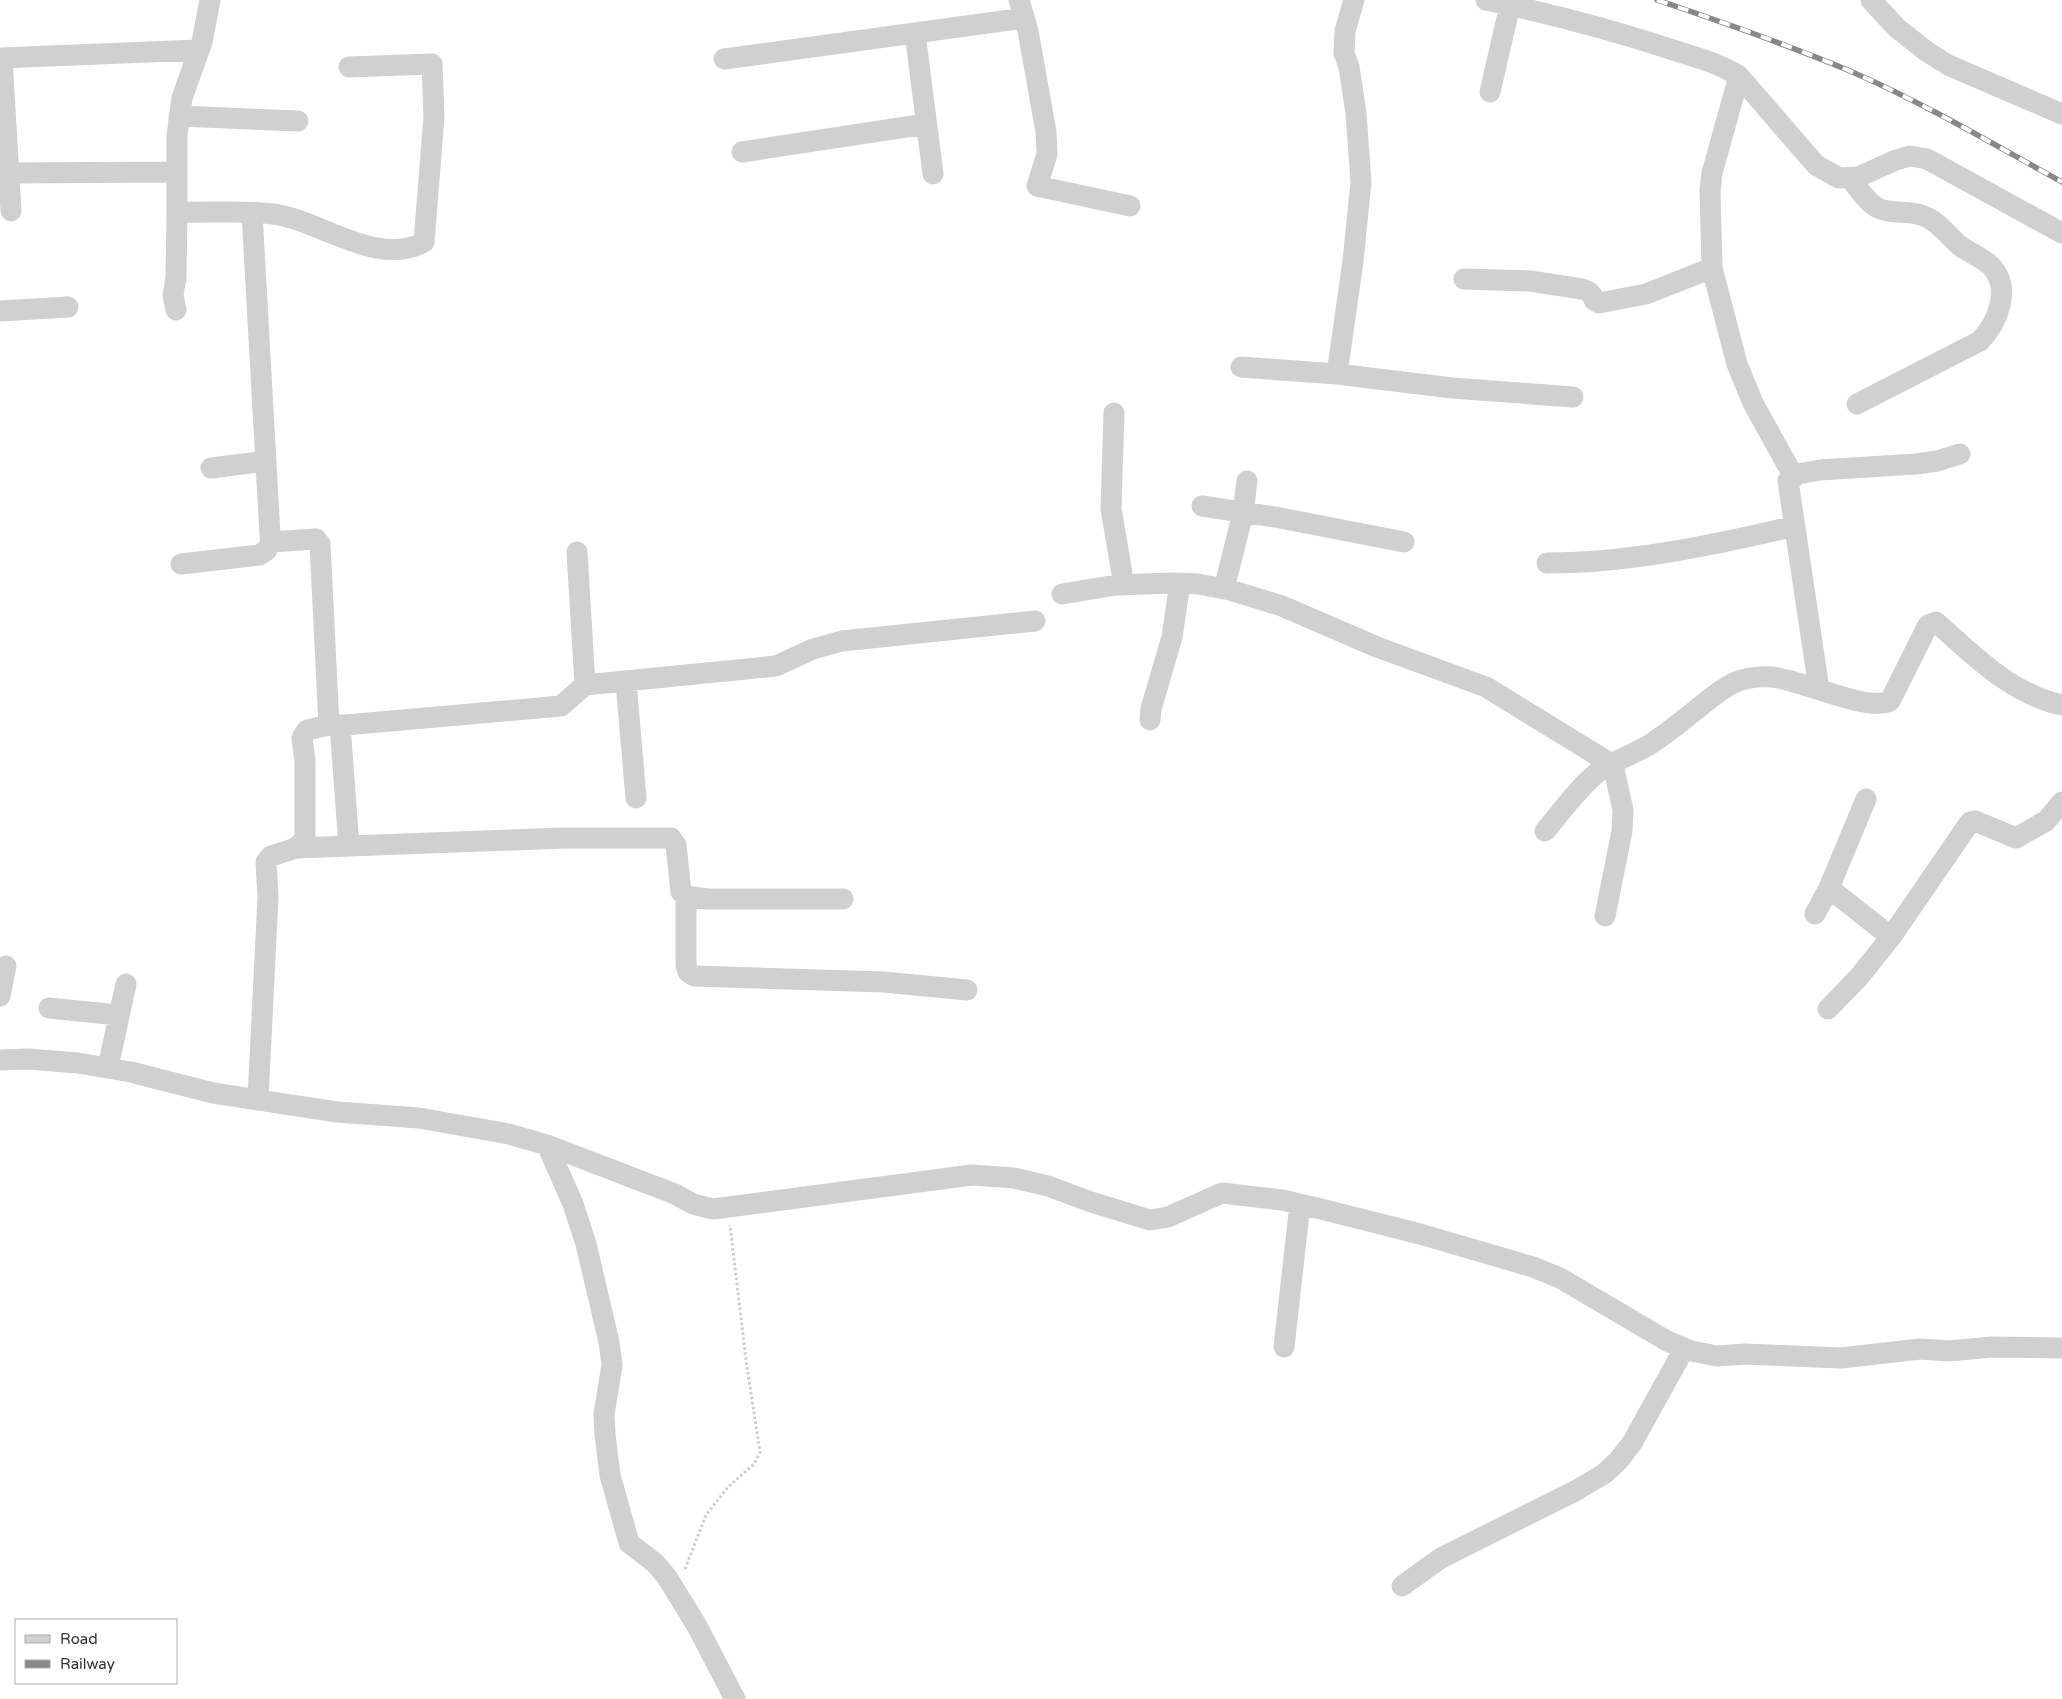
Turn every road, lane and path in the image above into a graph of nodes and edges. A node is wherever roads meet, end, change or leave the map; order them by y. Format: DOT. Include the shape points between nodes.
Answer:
graph roads {
  1 [pos="210,0"];
  2 [pos="1354,0"];
  3 [pos="1486,0"];
  4 [pos="1871,0"];
  5 [pos="1510,5"];
  6 [pos="1022,9"];
  7 [pos="915,33"];
  8 [pos="198,50"];
  9 [pos="1,58"];
  10 [pos="724,60"];
  11 [pos="349,67"];
  12 [pos="1739,76"];
  13 [pos="1490,92"];
  14 [pos="2062,114"];
  15 [pos="179,116"];
  16 [pos="298,121"];
  17 [pos="926,124"];
  18 [pos="742,152"];
  19 [pos="176,172"];
  20 [pos="9,173"];
  21 [pos="933,174"];
  22 [pos="1851,179"];
  23 [pos="1130,206"];
  24 [pos="11,211"];
  25 [pos="177,212"];
  26 [pos="252,213"];
  27 [pos="2062,233"];
  28 [pos="1712,268"];
  29 [pos="1464,279"];
  30 [pos="68,307"];
  31 [pos="176,310"];
  32 [pos="0,311"];
  33 [pos="1241,367"];
  34 [pos="1337,374"];
  35 [pos="1574,397"];
  36 [pos="1857,404"];
  37 [pos="1114,413"];
  38 [pos="1960,454"];
  39 [pos="266,461"];
  40 [pos="211,468"];
  41 [pos="1794,477"];
  42 [pos="1247,481"];
  43 [pos="1202,506"];
  44 [pos="1243,513"];
  45 [pos="1795,526"];
  46 [pos="271,542"];
  47 [pos="1404,542"];
  48 [pos="577,552"];
  49 [pos="1547,563"];
  50 [pos="181,564"];
  51 [pos="1180,583"];
  52 [pos="1124,585"];
  53 [pos="1224,589"];
  54 [pos="1062,594"];
  55 [pos="1035,621"];
  56 [pos="626,682"];
  57 [pos="585,686"];
  58 [pos="1820,689"];
  59 [pos="2062,705"];
  60 [pos="1150,720"];
  61 [pos="334,725"];
  62 [pos="1613,765"];
  63 [pos="636,798"];
  64 [pos="1866,799"];
  65 [pos="2062,802"];
  66 [pos="1545,832"];
  67 [pos="350,846"];
  68 [pos="296,848"];
  69 [pos="1829,888"];
  70 [pos="686,896"];
  71 [pos="843,899"];
  72 [pos="1815,914"];
  73 [pos="1605,916"];
  74 [pos="1891,937"];
  75 [pos="6,966"];
  76 [pos="126,984"];
  77 [pos="967,990"];
  78 [pos="0,996"];
  79 [pos="49,1008"];
  80 [pos="1828,1008"];
  81 [pos="118,1015"];
  82 [pos="0,1060"];
  83 [pos="108,1068"];
  84 [pos="258,1099"];
  85 [pos="548,1145"];
  86 [pos="1300,1204"];
  87 [pos="729,1207"];
  88 [pos="1284,1347"];
  89 [pos="2062,1348"];
  90 [pos="1684,1349"];
  91 [pos="1402,1586"];
  92 [pos="680,1598"];
  93 [pos="735,1699"];
  1 -- 8 [label="street"];
  2 -- 34 [label="street" via="1345,31 1344,53 1356,114 1361,182"];
  3 -- 5 [label="street"];
  4 -- 14 [label="street" via="1897,28 1948,65"];
  5 -- 12 [label="street" via="1601,27 1696,56"];
  5 -- 13 [label="street"];
  6 -- 7 [label="street"];
  6 -- 23 [label="street" via="1046,132 1047,154 1037,186"];
  7 -- 10 [label="street"];
  7 -- 17 [label="street"];
  8 -- 9 [label="street"];
  8 -- 15 [label="street"];
  9 -- 20 [label="street"];
  11 -- 26 [label="street" via="432,64 434,117 424,242 416,247 370,247 275,214"];
  12 -- 22 [label="street" via="1816,165 1839,178"];
  12 -- 28 [label="street" via="1712,173"];
  15 -- 16 [label="street"];
  15 -- 19 [label="street"];
  17 -- 18 [label="street"];
  17 -- 21 [label="street"];
  19 -- 20 [label="street"];
  19 -- 25 [label="street"];
  20 -- 24 [label="street"];
  22 -- 27 [label="street" via="1910,156 1927,159"];
  22 -- 36 [label="street" via="1876,207 1891,212 1921,214 1935,221 1959,245 1990,266 1999,277 2001,287 2000,304 1990,330 1980,341"];
  25 -- 26 [label="street"];
  25 -- 31 [label="street" via="173,295"];
  26 -- 39 [label="street"];
  28 -- 29 [label="street" via="1646,294 1598,303 1582,289 1530,281"];
  28 -- 41 [label="street" via="1737,364"];
  30 -- 32 [label="street"];
  33 -- 34 [label="street"];
  34 -- 35 [label="street" via="1452,388"];
  37 -- 52 [label="street" via="1111,509"];
  38 -- 41 [label="street" via="1923,463 1820,470"];
  39 -- 40 [label="street"];
  39 -- 46 [label="street"];
  41 -- 45 [label="street" via="1788,481"];
  42 -- 44 [label="street"];
  43 -- 44 [label="street"];
  44 -- 47 [label="street"];
  44 -- 53 [label="street"];
  45 -- 49 [label="street" via="1675,550"];
  45 -- 58 [label="street"];
  46 -- 50 [label="street" via="259,555"];
  46 -- 61 [label="street" via="316,539 320,544"];
  48 -- 57 [label="street"];
  51 -- 52 [label="street"];
  51 -- 53 [label="street"];
  51 -- 60 [label="street" via="1172,637"];
  52 -- 54 [label="street"];
  53 -- 62 [label="street" via="1282,606 1378,647 1486,687"];
  55 -- 56 [label="street" via="842,641 812,649 776,666"];
  56 -- 57 [label="street"];
  56 -- 63 [label="street"];
  57 -- 61 [label="street" via="561,706"];
  58 -- 59 [label="street" via="1868,703 1890,701 1928,625 1936,622 1998,677 2048,702"];
  58 -- 62 [label="street" via="1771,677 1746,678 1723,687 1650,744"];
  61 -- 67 [label="street"];
  61 -- 68 [label="street" via="307,730 302,738 305,839"];
  62 -- 66 [label="street" via="1600,770 1579,789"];
  62 -- 73 [label="street" via="1623,810 1622,831"];
  64 -- 69 [label="street"];
  65 -- 74 [label="street" via="2046,821 2016,838 1975,821 1970,822"];
  67 -- 68 [label="street"];
  67 -- 70 [label="street" via="565,838 671,838 676,845 681,892"];
  68 -- 84 [label="street" via="271,856 266,862 268,898"];
  69 -- 72 [label="street"];
  69 -- 74 [label="street"];
  70 -- 71 [label="street" via="707,899"];
  70 -- 77 [label="street" via="686,965 694,976 884,982"];
  74 -- 80 [label="street" via="1859,977"];
  75 -- 78 [label="street"];
  76 -- 81 [label="street"];
  79 -- 81 [label="street"];
  81 -- 83 [label="street"];
  82 -- 83 [label="street" via="28,1059"];
  83 -- 84 [label="street" via="214,1093"];
  84 -- 85 [label="street" via="337,1112 419,1118 509,1134"];
  85 -- 87 [label="street" via="693,1204 713,1209"];
  85 -- 92 [label="street" via="586,1244 609,1342 612,1364 604,1414 610,1475 622,1520 629,1542 655,1563"];
  86 -- 87 [label="street" via="1222,1193 1168,1217 1150,1220 1040,1184 1014,1178 972,1175"];
  86 -- 88 [label="street"];
  86 -- 90 [label="street" via="1532,1267 1560,1278"];
  87 -- 92 [label="path" via="740,1321 760,1452 754,1464 706,1515 684,1570"];
  89 -- 90 [label="street" via="1920,1349 1841,1358 1717,1356"];
  90 -- 91 [label="street" via="1632,1443 1604,1474 1441,1558"];
  92 -- 93 [label="street"];
}
